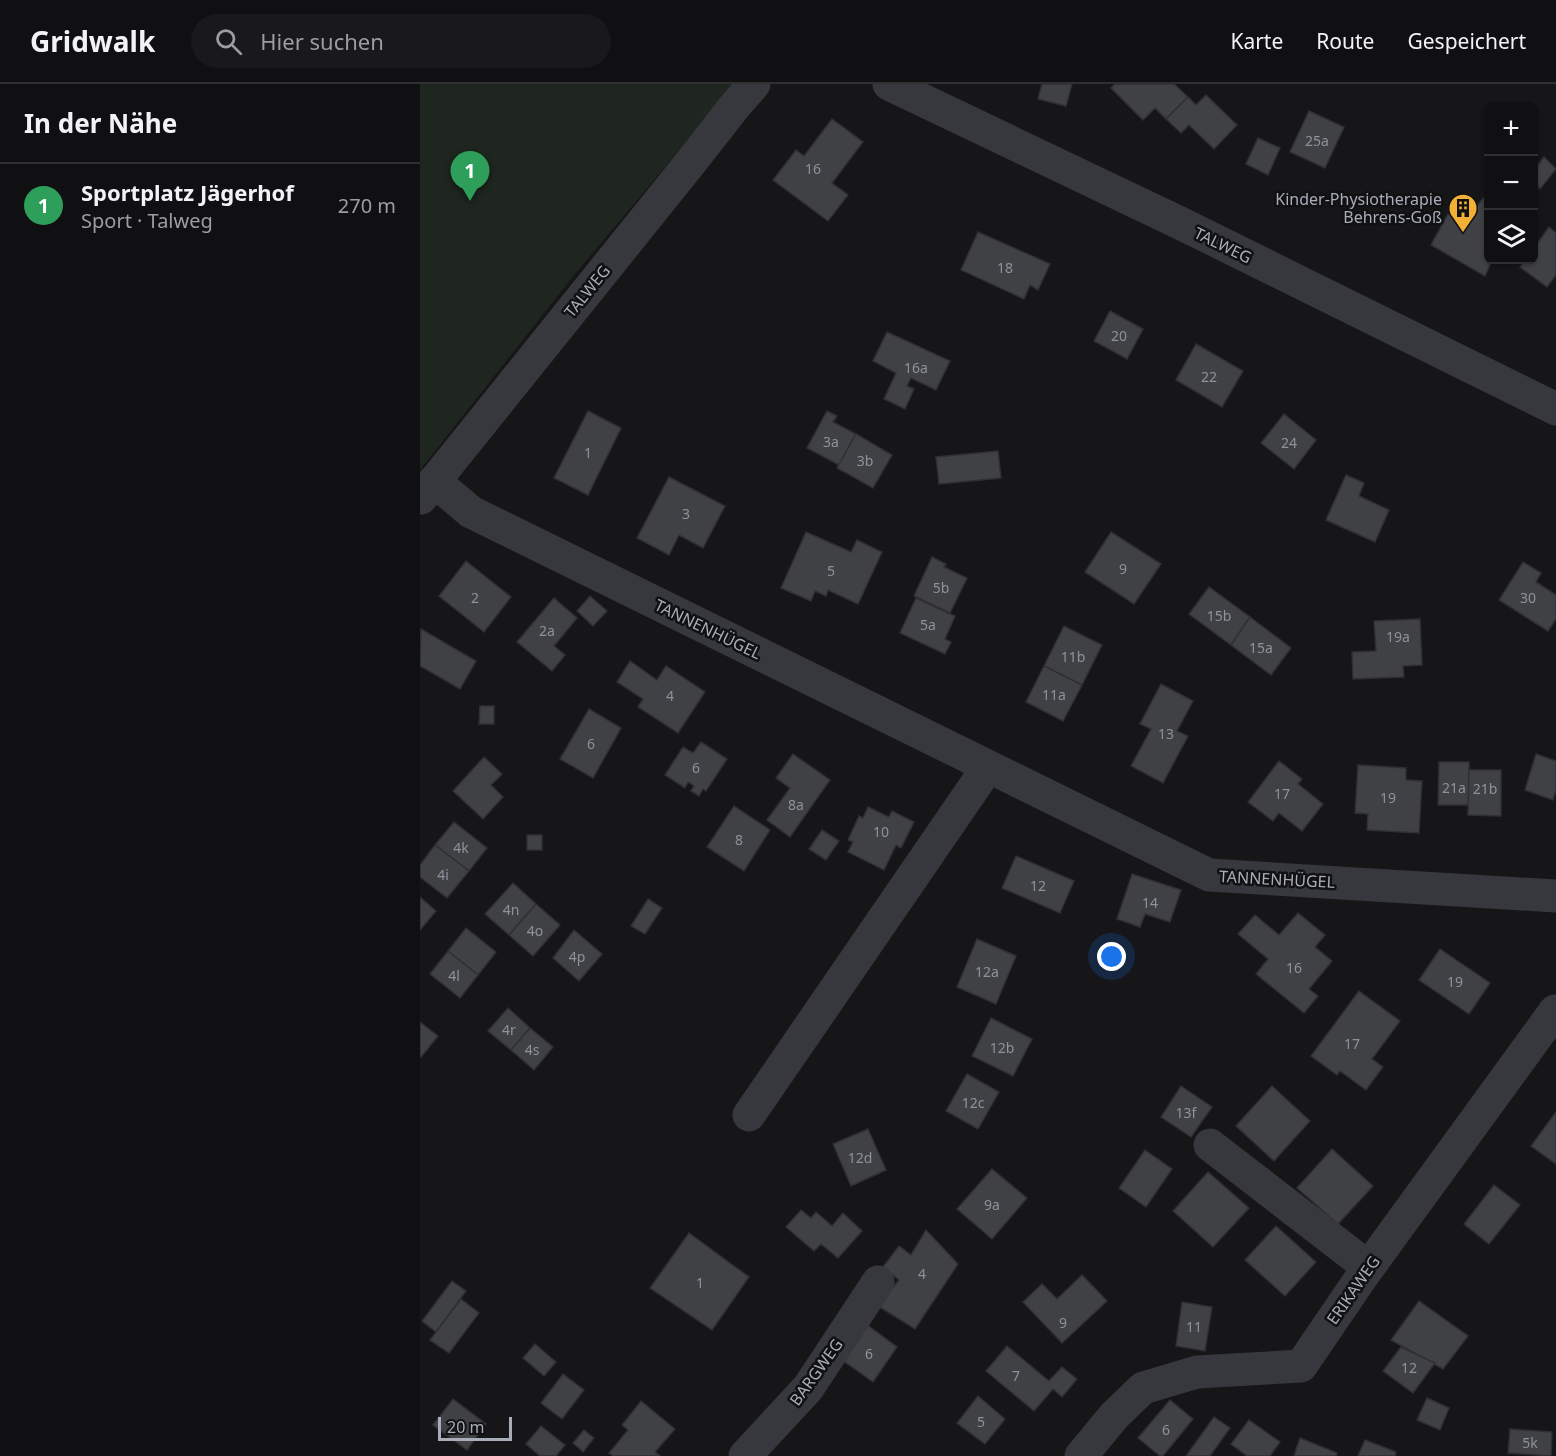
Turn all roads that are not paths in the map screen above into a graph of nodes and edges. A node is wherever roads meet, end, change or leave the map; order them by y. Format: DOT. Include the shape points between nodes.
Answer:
graph roads {
  1 [pos="754,84"];
  2 [pos="889,84"];
  3 [pos="1556,409"];
  4 [pos="427,490"];
  5 [pos="988,767"];
  6 [pos="1556,896"];
  7 [pos="1555,1011"];
  8 [pos="749,1116"];
  9 [pos="1210,1145"];
  10 [pos="1368,1267"];
  11 [pos="878,1282"];
  12 [pos="745,1456"];
  13 [pos="1081,1456"];
  1 -- 4 [label="street, TALWEG"];
  2 -- 3 [label="street, TALWEG"];
  4 -- 5 [label="street, TANNENHÜGEL"];
  5 -- 6 [label="street, TANNENHÜGEL" via="1209,875"];
  5 -- 8 [label="street"];
  7 -- 10 [label="street, ERIKAWEG"];
  9 -- 10 [label="street"];
  10 -- 13 [label="street, ERIKAWEG" via="1301,1366 1197,1372 1143,1388"];
  11 -- 12 [label="street, BARGWEG" via="808,1388"];
}
